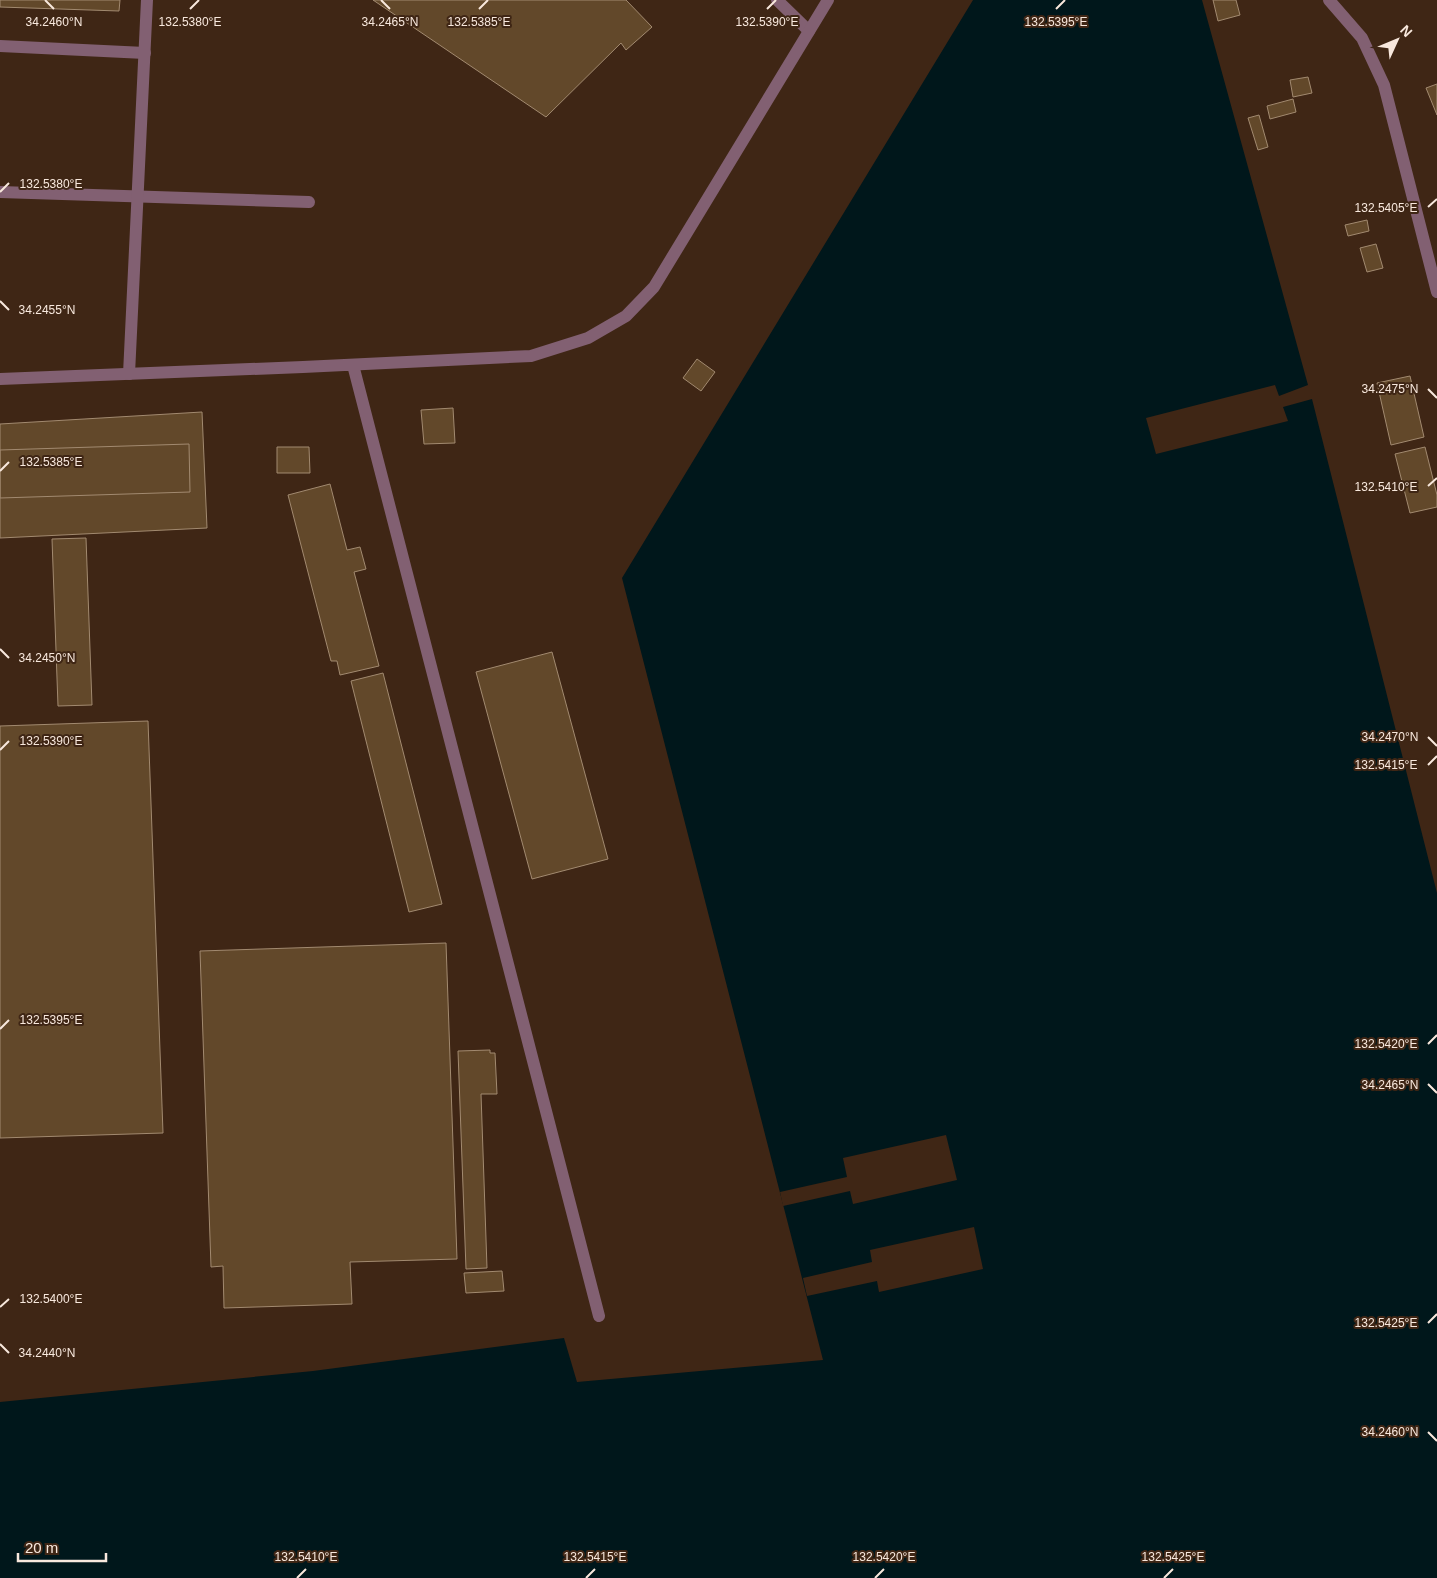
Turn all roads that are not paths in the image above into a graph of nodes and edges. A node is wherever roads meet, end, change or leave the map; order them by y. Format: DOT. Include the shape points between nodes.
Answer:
graph roads {
  1 [pos="147,0"];
  2 [pos="778,0"];
  3 [pos="828,0"];
  4 [pos="1329,0"];
  5 [pos="809,31"];
  6 [pos="0,46"];
  7 [pos="145,53"];
  8 [pos="0,192"];
  9 [pos="138,196"];
  10 [pos="309,202"];
  11 [pos="1437,292"];
  12 [pos="353,365"];
  13 [pos="129,374"];
  14 [pos="0,379"];
  15 [pos="599,1316"];
  1 -- 7 [label="street"];
  2 -- 5 [label="street"];
  3 -- 5 [label="street"];
  4 -- 11 [label="street" via="1362,38 1384,85"];
  5 -- 12 [label="street" via="654,287 626,316 588,338 531,356"];
  6 -- 7 [label="street"];
  7 -- 9 [label="street"];
  8 -- 9 [label="street"];
  9 -- 10 [label="street"];
  9 -- 13 [label="street"];
  12 -- 13 [label="street"];
  12 -- 15 [label="street"];
  13 -- 14 [label="street"];
}
